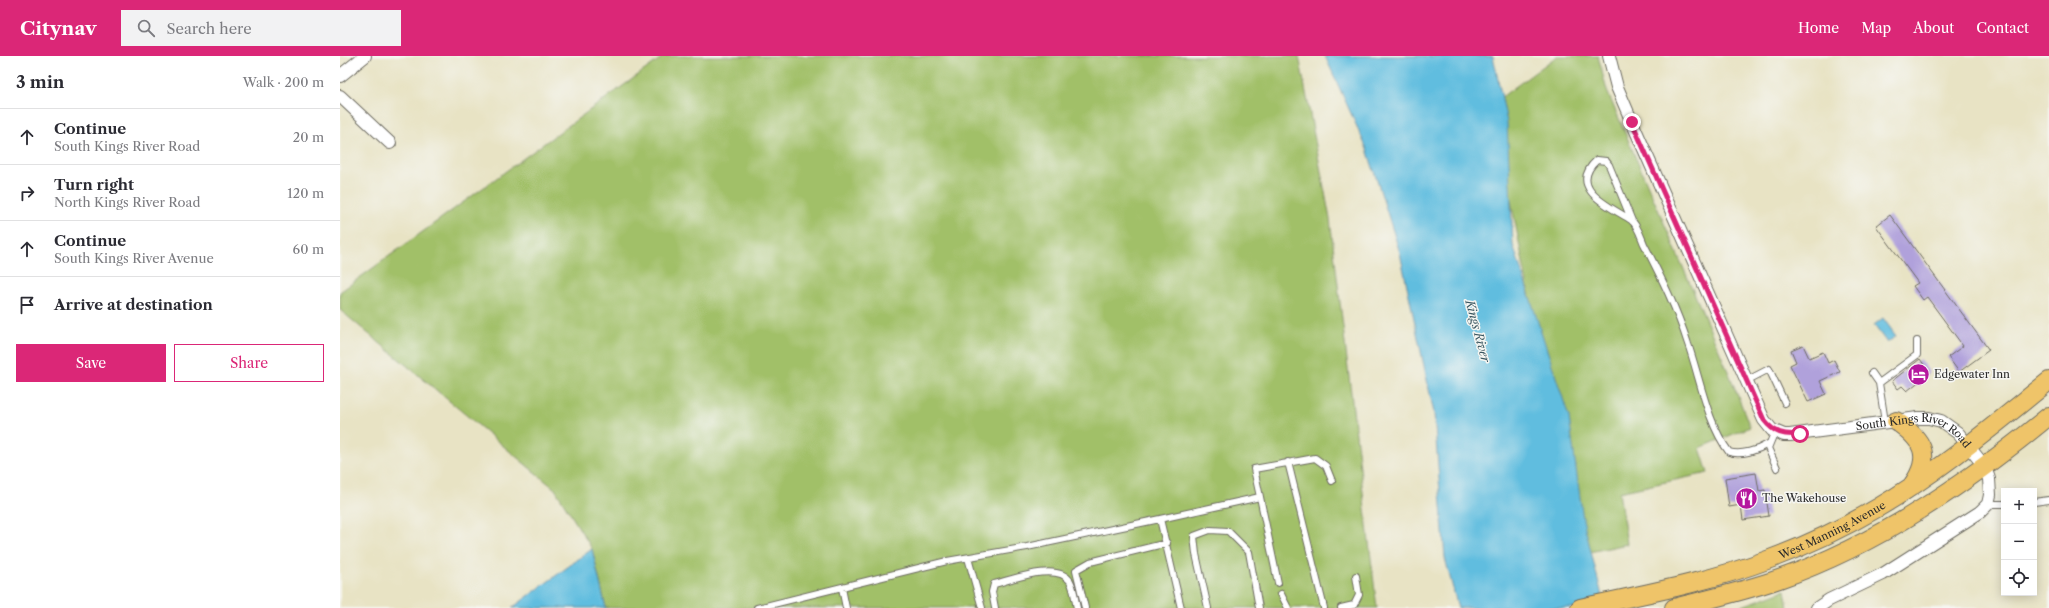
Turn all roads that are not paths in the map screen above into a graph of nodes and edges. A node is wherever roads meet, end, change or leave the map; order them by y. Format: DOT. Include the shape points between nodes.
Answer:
graph roads {
  1 [pos="365,56"];
  2 [pos="1609,56"];
  3 [pos="340,76"];
  4 [pos="340,96"];
  5 [pos="390,144"];
  6 [pos="1632,221"];
  7 [pos="1917,341"];
  8 [pos="1872,373"];
  9 [pos="1746,381"];
  10 [pos="2049,381"];
  11 [pos="1879,383"];
  12 [pos="1785,403"];
  13 [pos="2049,416"];
  14 [pos="1891,421"];
  15 [pos="1775,431"];
  16 [pos="1768,444"];
  17 [pos="1968,446"];
  18 [pos="1288,462"];
  19 [pos="1778,468"];
  20 [pos="1985,468"];
  21 [pos="1332,481"];
  22 [pos="1911,487"];
  23 [pos="1260,497"];
  24 [pos="2049,500"];
  25 [pos="2037,502"];
  26 [pos="1988,504"];
  27 [pos="2001,504"];
  28 [pos="1160,519"];
  29 [pos="1167,543"];
  30 [pos="968,558"];
  31 [pos="1356,576"];
  32 [pos="1278,583"];
  33 [pos="842,588"];
  34 [pos="1281,594"];
  35 [pos="782,605"];
  36 [pos="757,608"];
  37 [pos="846,608"];
  38 [pos="982,608"];
  39 [pos="995,608"];
  40 [pos="1077,608"];
  41 [pos="1085,608"];
  42 [pos="1181,608"];
  43 [pos="1208,608"];
  44 [pos="1259,608"];
  45 [pos="1288,608"];
  46 [pos="1324,608"];
  47 [pos="1341,608"];
  48 [pos="1580,608"];
  49 [pos="1674,608"];
  50 [pos="1817,608"];
  1 -- 3 [label="street"];
  2 -- 9 [label="street" via="1617,87"];
  4 -- 5 [label="street"];
  6 -- 6 [label="lane" via="1609,165 1606,161 1597,160 1589,170 1587,178 1592,192 1607,208"];
  6 -- 16 [label="lane" via="1669,295 1711,416 1729,452 1738,453"];
  7 -- 11 [label="lane" via="1917,355"];
  8 -- 11 [label="lane"];
  9 -- 12 [label="lane" via="1769,369"];
  9 -- 15 [label="street" via="1764,420"];
  10 -- 17 [label="main road, West Manning Avenue"];
  11 -- 14 [label="lane"];
  13 -- 20 [label="main road, West Manning Avenue"];
  14 -- 15 [label="street, South Kings River Road" via="1790,435"];
  14 -- 17 [label="street, South Kings River Road" via="1934,419 1954,430"];
  14 -- 22 [label="main road" via="1915,436 1922,448 1921,470"];
  15 -- 16 [label="lane"];
  16 -- 19 [label="lane" via="1768,452"];
  17 -- 20 [label="street, South Kings River Road"];
  17 -- 22 [label="main road, West Manning Avenue"];
  18 -- 21 [label="lane" via="1315,458 1326,466"];
  18 -- 23 [label="lane" via="1254,469"];
  18 -- 46 [label="lane"];
  20 -- 26 [label="street, South Kings River Road" via="1989,479"];
  20 -- 49 [label="main road, West Manning Avenue" via="1903,520 1838,555 1779,579"];
  22 -- 48 [label="main road, West Manning Avenue" via="1844,526 1770,559 1708,579"];
  23 -- 28 [label="lane"];
  23 -- 32 [label="lane"];
  24 -- 25 [label="lane"];
  26 -- 27 [label="lane"];
  26 -- 50 [label="street" via="1980,512 1883,574"];
  28 -- 29 [label="lane"];
  28 -- 30 [label="lane"];
  29 -- 41 [label="lane" via="1090,562 1076,570"];
  29 -- 42 [label="lane"];
  30 -- 33 [label="lane"];
  30 -- 38 [label="lane"];
  31 -- 47 [label="lane" via="1359,595 1354,605"];
  33 -- 35 [label="lane"];
  33 -- 37 [label="lane"];
  34 -- 45 [label="lane"];
  35 -- 36 [label="lane"];
  39 -- 40 [label="lane" via="992,592 994,584 1044,572 1055,572 1063,574 1070,582"];
  43 -- 44 [label="lane" via="1194,536 1210,530 1228,531 1249,552"];
}
